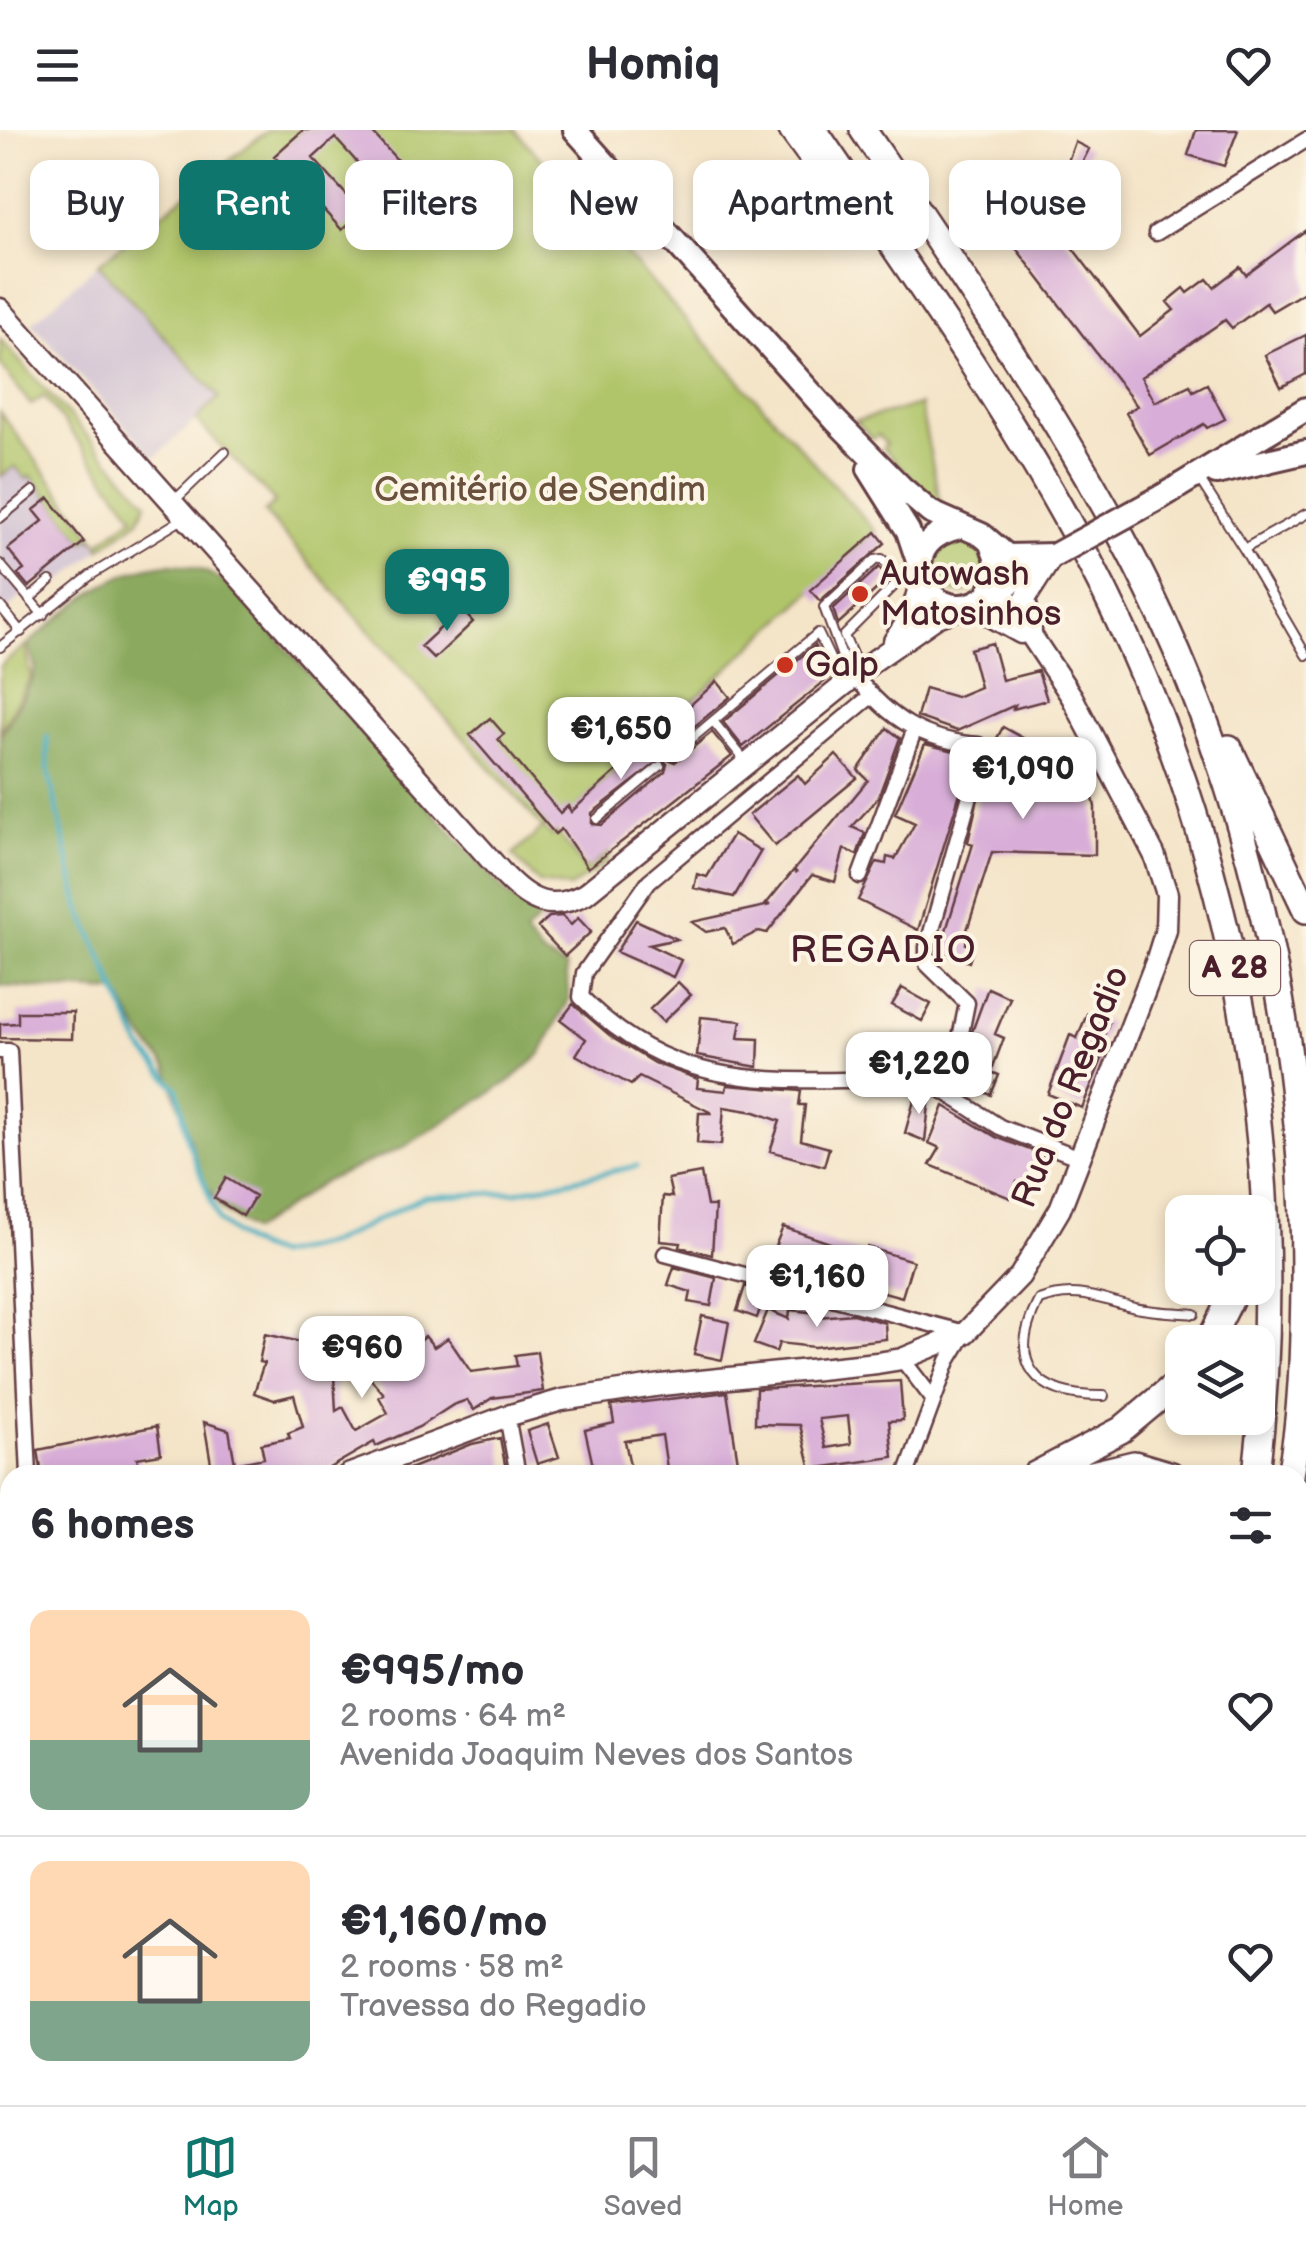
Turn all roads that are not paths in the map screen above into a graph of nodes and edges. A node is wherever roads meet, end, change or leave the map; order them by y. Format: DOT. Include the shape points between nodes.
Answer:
graph roads {
  1 [pos="575,130"];
  2 [pos="792,130"];
  3 [pos="814,130"];
  4 [pos="864,130"];
  5 [pos="1306,140"];
  6 [pos="1156,233"];
  7 [pos="0,309"];
  8 [pos="980,382"];
  9 [pos="1306,409"];
  10 [pos="836,422"];
  11 [pos="225,452"];
  12 [pos="1306,452"];
  13 [pos="1198,477"];
  14 [pos="33,490"];
  15 [pos="179,510"];
  16 [pos="1306,514"];
  17 [pos="0,518"];
  18 [pos="960,527"];
  19 [pos="991,544"];
  20 [pos="1244,550"];
  21 [pos="1054,556"];
  22 [pos="0,564"];
  23 [pos="920,572"];
  24 [pos="50,582"];
  25 [pos="884,582"];
  26 [pos="875,590"];
  27 [pos="892,591"];
  28 [pos="983,596"];
  29 [pos="29,598"];
  30 [pos="866,598"];
  31 [pos="883,599"];
  32 [pos="0,606"];
  33 [pos="874,607"];
  34 [pos="854,609"];
  35 [pos="43,615"];
  36 [pos="846,616"];
  37 [pos="862,618"];
  38 [pos="853,625"];
  39 [pos="21,632"];
  40 [pos="0,647"];
  41 [pos="1039,651"];
  42 [pos="1306,655"];
  43 [pos="857,675"];
  44 [pos="872,696"];
  45 [pos="1202,714"];
  46 [pos="713,721"];
  47 [pos="914,731"];
  48 [pos="672,756"];
  49 [pos="747,763"];
  50 [pos="660,766"];
  51 [pos="597,819"];
  52 [pos="860,876"];
  53 [pos="1306,910"];
  54 [pos="4,1051"];
  55 [pos="939,1088"];
  56 [pos="1080,1158"];
  57 [pos="1262,1169"];
  58 [pos="1247,1195"];
  59 [pos="665,1254"];
  60 [pos="1194,1314"];
  61 [pos="965,1333"];
  62 [pos="902,1359"];
  63 [pos="1165,1392"];
  64 [pos="1104,1396"];
  65 [pos="932,1398"];
  66 [pos="507,1416"];
  67 [pos="27,1465"];
  68 [pos="375,1465"];
  69 [pos="516,1465"];
  70 [pos="909,1465"];
  71 [pos="1054,1465"];
  72 [pos="1257,1465"];
  73 [pos="1291,1465"];
  1 -- 10 [label="main road"];
  2 -- 8 [label="highway"];
  3 -- 8 [label="highway, A 28"];
  4 -- 45 [label="highway, A 28" via="1103,504"];
  5 -- 6 [label="street"];
  7 -- 15 [label="street"];
  8 -- 57 [label="highway, A 28" via="1091,564 1174,754 1232,954"];
  9 -- 13 [label="main road"];
  10 -- 18 [label="main road" via="917,502"];
  10 -- 23 [label="main road" via="896,509"];
  11 -- 15 [label="lane"];
  12 -- 13 [label="main road"];
  13 -- 20 [label="lane"];
  13 -- 21 [label="main road, bridge"];
  14 -- 17 [label="lane"];
  15 -- 35 [label="lane"];
  15 -- 49 [label="street" via="534,902 561,904 585,894"];
  16 -- 20 [label="lane"];
  18 -- 19 [label="main road"];
  18 -- 23 [label="main road" via="928,542"];
  19 -- 21 [label="main road" via="1015,558"];
  19 -- 28 [label="main road" via="996,554"];
  20 -- 42 [label="lane"];
  21 -- 28 [label="main road"];
  21 -- 41 [label="street, Rua do Regadio" via="1025,599"];
  22 -- 29 [label="lane"];
  23 -- 28 [label="main road" via="942,604"];
  23 -- 43 [label="street" via="905,627"];
  24 -- 29 [label="lane"];
  25 -- 27 [label="lane"];
  26 -- 31 [label="lane"];
  27 -- 31 [label="lane"];
  27 -- 43 [label="lane" via="895,573 879,559 824,615"];
  28 -- 41 [label="street, Rua do Regadio"];
  28 -- 41 [label="street, Rua do Regadio"];
  28 -- 43 [label="street" via="937,617"];
  29 -- 35 [label="lane"];
  30 -- 33 [label="lane"];
  31 -- 33 [label="lane"];
  32 -- 39 [label="lane"];
  33 -- 37 [label="lane"];
  34 -- 37 [label="lane"];
  35 -- 39 [label="lane"];
  36 -- 38 [label="lane"];
  37 -- 38 [label="lane"];
  38 -- 43 [label="lane" via="845,641"];
  39 -- 40 [label="lane"];
  41 -- 56 [label="street, Rua do Regadio" via="1095,737 1167,894 1156,962"];
  43 -- 44 [label="street"];
  43 -- 46 [label="lane" via="818,633"];
  43 -- 49 [label="street"];
  44 -- 47 [label="street"];
  44 -- 55 [label="street" via="649,881 579,989 636,1044 684,1067 727,1077 918,1079"];
  45 -- 53 [label="highway" via="1228,745"];
  45 -- 73 [label="highway, A 28" via="1261,906 1298,1120 1304,1307"];
  46 -- 48 [label="lane"];
  46 -- 49 [label="lane"];
  47 -- 52 [label="street"];
  47 -- 55 [label="street" via="979,745 927,948 927,964 967,1004"];
  50 -- 51 [label="lane"];
  54 -- 67 [label="street"];
  55 -- 56 [label="street" via="1000,1128"];
  56 -- 61 [label="street, Rua do Regadio" via="1040,1247 1000,1301"];
  57 -- 58 [label="highway" via="1247,1180"];
  57 -- 72 [label="highway, A 28" via="1266,1356"];
  59 -- 61 [label="street"];
  60 -- 64 [label="lane" via="1133,1308 1090,1293 1039,1300 1022,1348 1030,1368 1062,1391"];
  61 -- 62 [label="street, Rua do Regadio"];
  61 -- 65 [label="street"];
  62 -- 65 [label="street"];
  62 -- 66 [label="street, Rua do Regadio" via="661,1384"];
  63 -- 71 [label="highway" via="1121,1430"];
  65 -- 70 [label="street"];
  66 -- 68 [label="street, Rua do Regadio"];
  66 -- 69 [label="street"];
}
